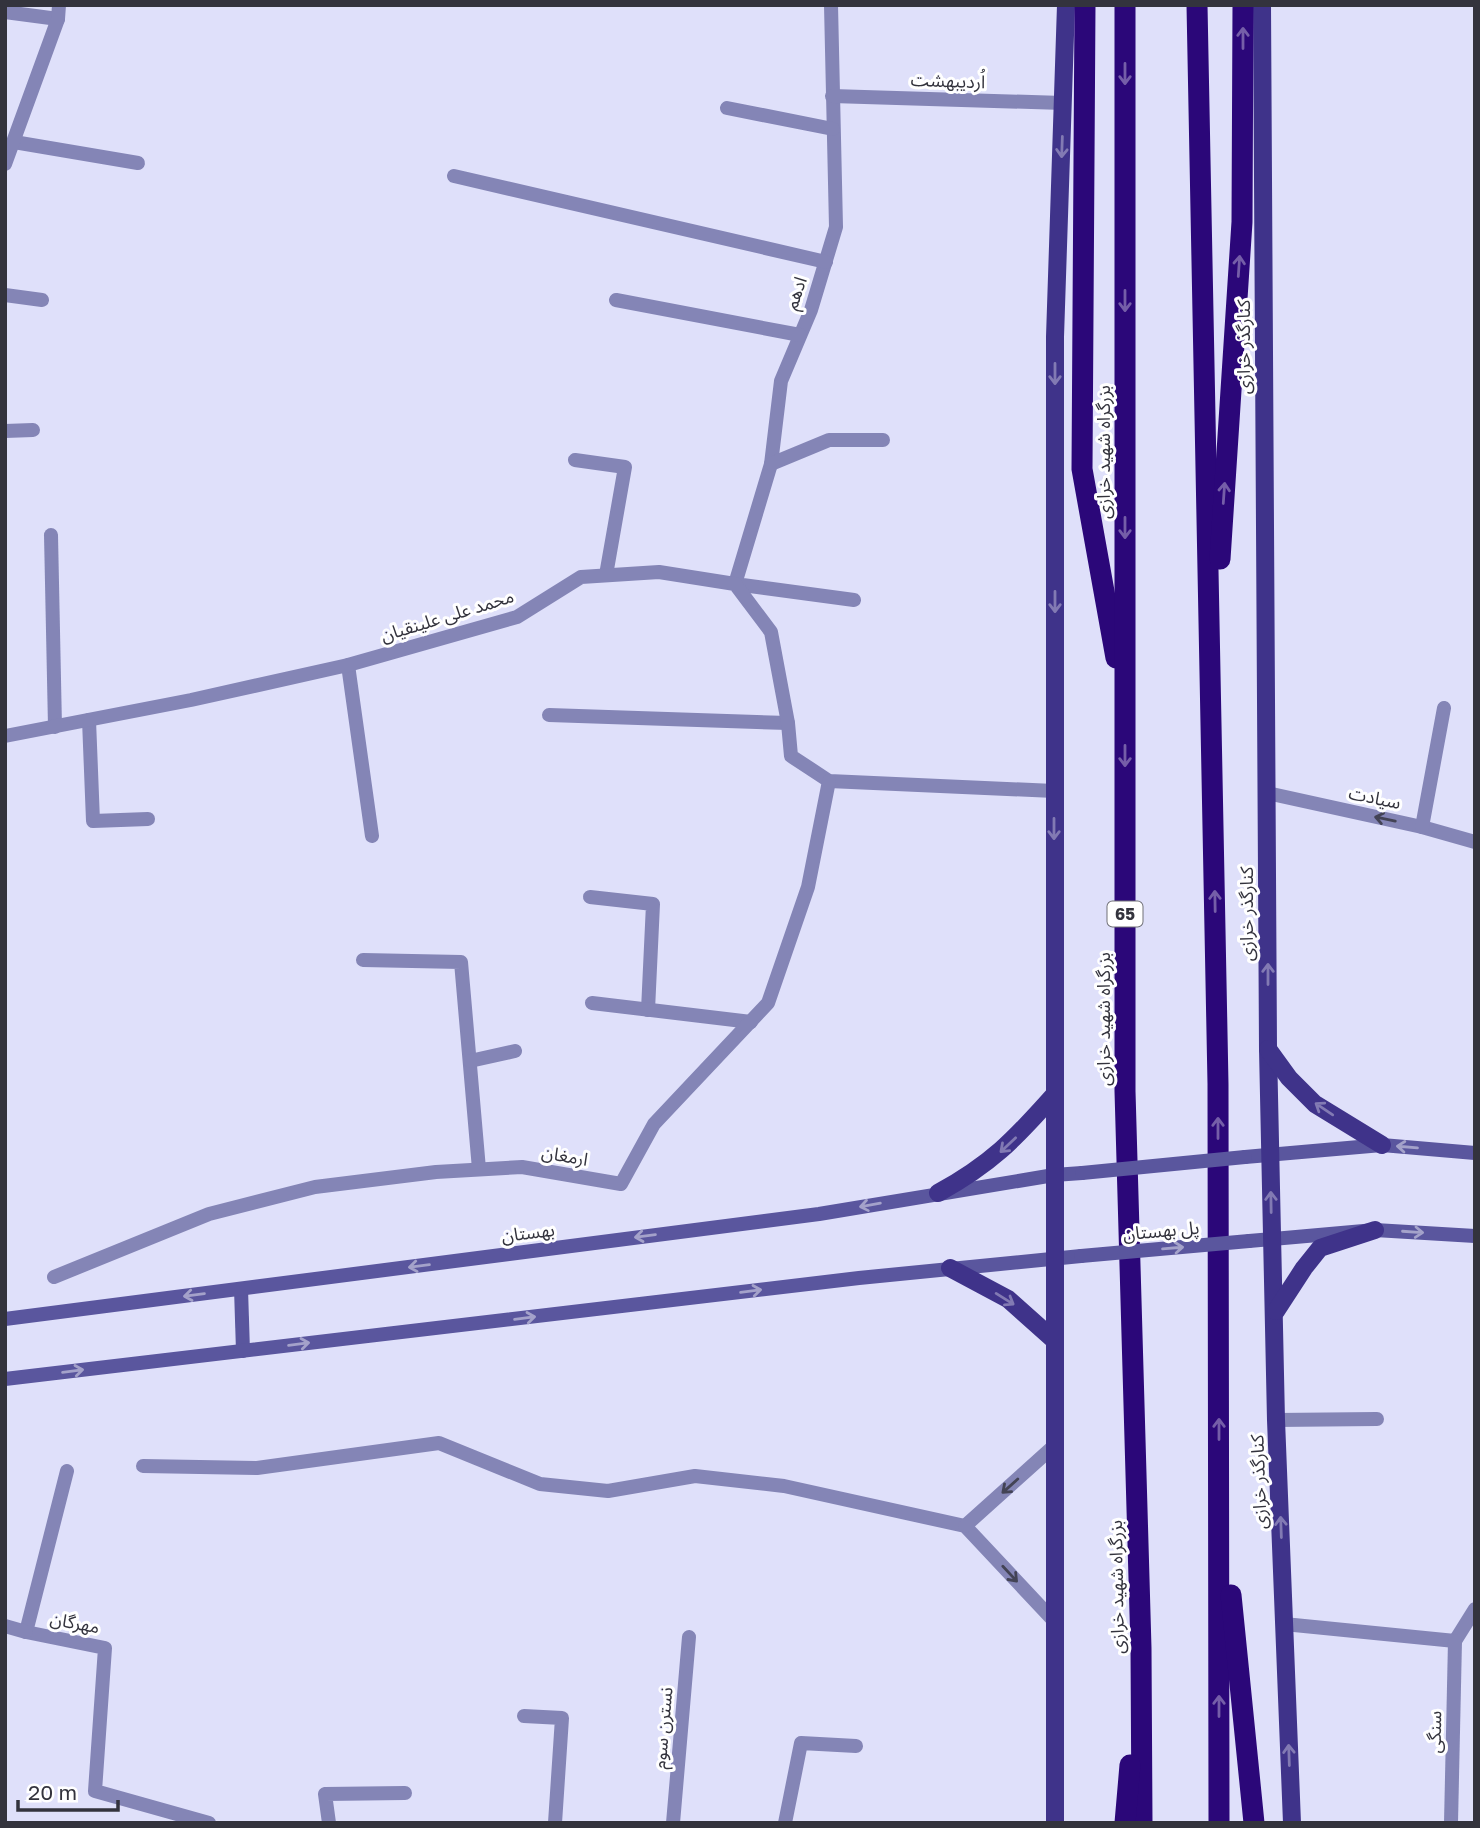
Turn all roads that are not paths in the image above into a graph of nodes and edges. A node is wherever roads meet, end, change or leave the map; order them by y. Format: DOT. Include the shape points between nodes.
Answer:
graph roads {
  1 [pos="831,5"];
  2 [pos="1066,5"];
  3 [pos="1085,5"];
  4 [pos="1125,5"];
  5 [pos="1197,5"];
  6 [pos="1243,5"];
  7 [pos="1262,5"];
  8 [pos="5,12"];
  9 [pos="59,12"];
  10 [pos="832,96"];
  11 [pos="1063,103"];
  12 [pos="727,108"];
  13 [pos="833,129"];
  14 [pos="14,142"];
  15 [pos="138,163"];
  16 [pos="5,164"];
  17 [pos="454,176"];
  18 [pos="826,262"];
  19 [pos="5,295"];
  20 [pos="43,300"];
  21 [pos="616,300"];
  22 [pos="800,335"];
  23 [pos="33,430"];
  24 [pos="5,431"];
  25 [pos="883,440"];
  26 [pos="575,460"];
  27 [pos="771,464"];
  28 [pos="51,535"];
  29 [pos="606,575"];
  30 [pos="735,584"];
  31 [pos="854,600"];
  32 [pos="348,665"];
  33 [pos="1211,708"];
  34 [pos="1444,708"];
  35 [pos="1125,712"];
  36 [pos="549,715"];
  37 [pos="89,720"];
  38 [pos="788,723"];
  39 [pos="55,726"];
  40 [pos="5,736"];
  41 [pos="829,781"];
  42 [pos="1054,791"];
  43 [pos="1267,793"];
  44 [pos="148,818"];
  45 [pos="1422,827"];
  46 [pos="372,836"];
  47 [pos="1475,842"];
  48 [pos="590,897"];
  49 [pos="363,960"];
  50 [pos="592,1003"];
  51 [pos="648,1010"];
  52 [pos="751,1022"];
  53 [pos="1268,1049"];
  54 [pos="515,1051"];
  55 [pos="470,1061"];
  56 [pos="1054,1095"];
  57 [pos="1382,1145"];
  58 [pos="1475,1153"];
  59 [pos="1270,1154"];
  60 [pos="479,1169"];
  61 [pos="1054,1175"];
  62 [pos="938,1194"];
  63 [pos="1375,1230"];
  64 [pos="1475,1236"];
  65 [pos="1272,1240"];
  66 [pos="1054,1260"];
  67 [pos="950,1268"];
  68 [pos="54,1277"];
  69 [pos="241,1289"];
  70 [pos="1276,1311"];
  71 [pos="5,1320"];
  72 [pos="1054,1340"];
  73 [pos="243,1351"];
  74 [pos="5,1379"];
  75 [pos="1377,1419"];
  76 [pos="1276,1420"];
  77 [pos="1054,1446"];
  78 [pos="143,1466"];
  79 [pos="67,1471"];
  80 [pos="1219,1475"];
  81 [pos="965,1527"];
  82 [pos="1475,1609"];
  83 [pos="1054,1621"];
  84 [pos="1284,1624"];
  85 [pos="5,1626"];
  86 [pos="26,1632"];
  87 [pos="690,1637"];
  88 [pos="1455,1641"];
  89 [pos="1141,1648"];
  90 [pos="524,1716"];
  91 [pos="856,1746"];
  92 [pos="405,1793"];
  93 [pos="209,1823"];
  94 [pos="329,1823"];
  95 [pos="555,1823"];
  96 [pos="673,1823"];
  97 [pos="785,1823"];
  98 [pos="1055,1823"];
  99 [pos="1125,1823"];
  100 [pos="1142,1823"];
  101 [pos="1219,1823"];
  102 [pos="1254,1823"];
  103 [pos="1292,1823"];
  104 [pos="1451,1823"];
  1 -- 10 [label="street, ادهم"];
  2 -- 11 [label="main road"];
  3 -- 35 [label="highway" via="1082,469"];
  4 -- 35 [label="highway, بزرگراه شهید خرازی / 65, one-way"];
  5 -- 33 [label="highway"];
  33 -- 6 [label="highway, one-way" via="1242,222"];
  7 -- 43 [label="main road, کنارگذر خرازی"];
  8 -- 9 [label="street"];
  9 -- 14 [label="street"];
  10 -- 11 [label="street, اُردیبهشت"];
  10 -- 13 [label="street, ادهم"];
  11 -- 42 [label="main road, one-way" via="1055,337"];
  12 -- 13 [label="street"];
  13 -- 18 [label="street, ادهم" via="836,227"];
  14 -- 15 [label="street"];
  14 -- 16 [label="street"];
  17 -- 18 [label="street"];
  18 -- 22 [label="street, ادهم"];
  19 -- 20 [label="street"];
  21 -- 22 [label="street"];
  22 -- 27 [label="street, ادهم" via="780,381"];
  23 -- 24 [label="street"];
  25 -- 27 [label="street" via="829,440"];
  26 -- 29 [label="street" via="625,467"];
  27 -- 30 [label="street, ادهم"];
  28 -- 39 [label="street"];
  29 -- 30 [label="street, محمد علی علینقیان" via="659,572"];
  29 -- 32 [label="street, محمد علی علینقیان" via="581,577 517,617"];
  30 -- 31 [label="street, محمد علی علینقیان"];
  30 -- 38 [label="street" via="771,632"];
  32 -- 37 [label="street, محمد علی علینقیان"];
  32 -- 46 [label="street"];
  80 -- 33 [label="highway, one-way"];
  34 -- 45 [label="street"];
  35 -- 89 [label="highway, بزرگراه شهید خرازی / 65, one-way" via="1125,1091"];
  36 -- 38 [label="street"];
  37 -- 39 [label="street, محمد علی علینقیان"];
  37 -- 44 [label="street" via="93,821"];
  38 -- 41 [label="street" via="791,755"];
  39 -- 40 [label="street, محمد علی علینقیان"];
  41 -- 42 [label="street"];
  41 -- 52 [label="street, ارمغان" via="808,887 768,1003"];
  42 -- 56 [label="main road, one-way"];
  45 -- 43 [label="street, سیادت, one-way"];
  53 -- 43 [label="main road, کنارگذر خرازی, one-way"];
  45 -- 47 [label="street, سیادت"];
  48 -- 51 [label="street" via="653,904"];
  49 -- 55 [label="street" via="461,962"];
  50 -- 51 [label="street"];
  51 -- 52 [label="street"];
  52 -- 60 [label="street, ارمغان" via="654,1124 621,1184 522,1167"];
  57 -- 53 [label="main road, one-way" via="1315,1104"];
  53 -- 59 [label="main road, کنارگذر خرازی"];
  54 -- 55 [label="street"];
  55 -- 60 [label="street"];
  56 -- 61 [label="main road"];
  56 -- 62 [label="main road, one-way" via="996,1157"];
  58 -- 57 [label="main road, one-way"];
  57 -- 59 [label="main road"];
  59 -- 61 [label="main road, bridge"];
  65 -- 59 [label="main road, کنارگذر خرازی, one-way"];
  60 -- 68 [label="street, ارمغان" via="315,1187 209,1214"];
  61 -- 62 [label="main road, بهستان"];
  61 -- 66 [label="main road"];
  62 -- 69 [label="main road, بهستان, one-way"];
  63 -- 64 [label="main road, پل بهستان, one-way"];
  63 -- 65 [label="main road, پل بهستان"];
  63 -- 70 [label="main road" via="1320,1248"];
  66 -- 65 [label="main road, پل بهستان, one-way, bridge"];
  65 -- 70 [label="main road, کنارگذر خرازی"];
  66 -- 67 [label="main road"];
  66 -- 72 [label="main road"];
  67 -- 72 [label="main road, one-way" via="1008,1299"];
  73 -- 67 [label="main road, one-way"];
  69 -- 71 [label="main road, بهستان, one-way"];
  69 -- 73 [label="main road"];
  70 -- 76 [label="main road, کنارگذر خرازی"];
  72 -- 77 [label="main road"];
  74 -- 73 [label="main road, one-way"];
  75 -- 76 [label="street"];
  84 -- 76 [label="main road, کنارگذر خرازی, one-way"];
  77 -- 81 [label="street, one-way"];
  77 -- 83 [label="main road"];
  78 -- 81 [label="street" via="257,1468 439,1443 540,1484 608,1491 695,1476 784,1486"];
  79 -- 86 [label="street, مهرگان"];
  101 -- 80 [label="highway, one-way"];
  80 -- 102 [label="highway"];
  81 -- 83 [label="street, one-way"];
  82 -- 88 [label="street"];
  83 -- 98 [label="main road"];
  84 -- 88 [label="street"];
  103 -- 84 [label="main road, کنارگذر خرازی, one-way"];
  85 -- 86 [label="street"];
  86 -- 93 [label="street, مهرگان" via="105,1647 95,1791"];
  87 -- 96 [label="street, نسترن سوم"];
  88 -- 104 [label="street, سنگی"];
  89 -- 99 [label="highway"];
  89 -- 100 [label="highway, بزرگراه شهید خرازی / 65"];
  90 -- 95 [label="street" via="562,1718"];
  91 -- 97 [label="street" via="801,1744"];
  92 -- 94 [label="street" via="325,1794"];
}
